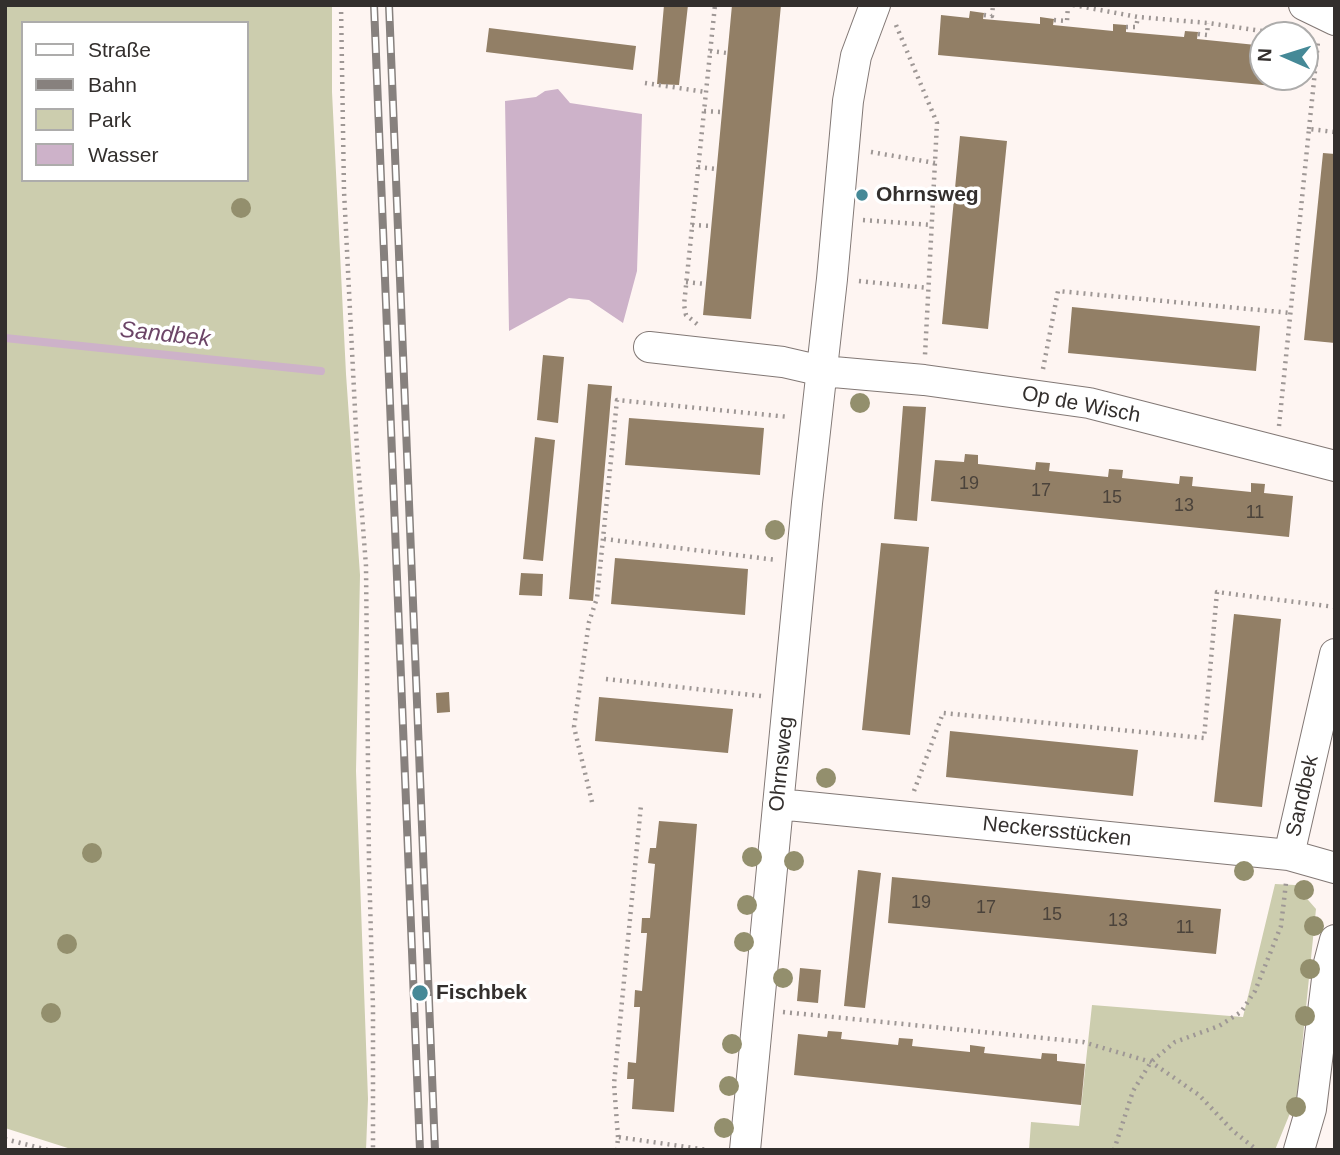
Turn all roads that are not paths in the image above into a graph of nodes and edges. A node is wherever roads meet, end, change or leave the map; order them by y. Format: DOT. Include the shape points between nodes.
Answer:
graph roads {
  1 [pos="884,11"];
  2 [pos="649,347"];
  3 [pos="822,370"];
  4 [pos="1335,466"];
  5 [pos="1335,654"];
  6 [pos="778,804"];
  7 [pos="1290,855"];
  8 [pos="1335,868"];
  9 [pos="1335,940"];
  10 [pos="745,1150"];
  11 [pos="1299,1150"];
  1 -- 3 [label="street, Ohrnsweg" via="856,56 848,100"];
  2 -- 3 [label="street, Op de Wisch"];
  3 -- 4 [label="street, Op de Wisch" via="1089,403"];
  3 -- 6 [label="street, Ohrnsweg"];
  5 -- 7 [label="street, Sandbek"];
  6 -- 7 [label="street, Neckersstücken"];
  6 -- 10 [label="street, Ohrnsweg"];
  7 -- 8 [label="street, Neckersstücken"];
  9 -- 11 [label="street" via="1311,1109"];
}
